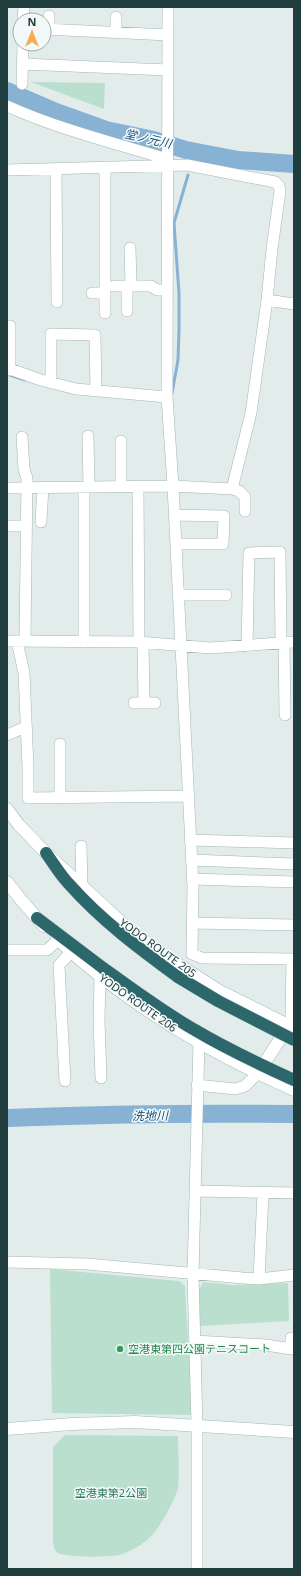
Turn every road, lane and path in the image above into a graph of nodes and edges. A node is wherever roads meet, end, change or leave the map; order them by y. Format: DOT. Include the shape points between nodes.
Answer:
graph roads {
  1 [pos="168,7"];
  2 [pos="116,16"];
  3 [pos="52,29"];
  4 [pos="116,32"];
  5 [pos="168,35"];
  6 [pos="23,52"];
  7 [pos="22,64"];
  8 [pos="168,70"];
  9 [pos="22,84"];
  10 [pos="7,106"];
  11 [pos="167,160"];
  12 [pos="105,167"];
  13 [pos="56,169"];
  14 [pos="7,170"];
  15 [pos="130,248"];
  16 [pos="114,286"];
  17 [pos="129,286"];
  18 [pos="167,290"];
  19 [pos="92,293"];
  20 [pos="105,293"];
  21 [pos="267,300"];
  22 [pos="57,302"];
  23 [pos="294,304"];
  24 [pos="127,312"];
  25 [pos="105,313"];
  26 [pos="7,326"];
  27 [pos="9,369"];
  28 [pos="51,383"];
  29 [pos="96,391"];
  30 [pos="167,397"];
  31 [pos="88,436"];
  32 [pos="121,440"];
  33 [pos="25,443"];
  34 [pos="121,486"];
  35 [pos="138,486"];
  36 [pos="173,486"];
  37 [pos="43,487"];
  38 [pos="86,487"];
  39 [pos="7,488"];
  40 [pos="27,488"];
  41 [pos="232,489"];
  42 [pos="245,511"];
  43 [pos="174,515"];
  44 [pos="41,522"];
  45 [pos="7,526"];
  46 [pos="26,526"];
  47 [pos="176,544"];
  48 [pos="178,595"];
  49 [pos="226,595"];
  50 [pos="17,641"];
  51 [pos="84,642"];
  52 [pos="141,642"];
  53 [pos="286,643"];
  54 [pos="180,644"];
  55 [pos="247,646"];
  56 [pos="145,703"];
  57 [pos="285,715"];
  58 [pos="26,727"];
  59 [pos="7,736"];
  60 [pos="60,744"];
  61 [pos="188,796"];
  62 [pos="60,797"];
  63 [pos="7,809"];
  64 [pos="190,840"];
  65 [pos="293,840"];
  66 [pos="81,846"];
  67 [pos="46,853"];
  68 [pos="191,860"];
  69 [pos="294,864"];
  70 [pos="192,879"];
  71 [pos="7,882"];
  72 [pos="294,882"];
  73 [pos="82,886"];
  74 [pos="37,918"];
  75 [pos="193,922"];
  76 [pos="294,925"];
  77 [pos="58,940"];
  78 [pos="7,950"];
  79 [pos="72,952"];
  80 [pos="293,959"];
  81 [pos="102,973"];
  82 [pos="291,1027"];
  83 [pos="294,1040"];
  84 [pos="198,1042"];
  85 [pos="104,1071"];
  86 [pos="257,1074"];
  87 [pos="294,1080"];
  88 [pos="65,1081"];
  89 [pos="197,1085"];
  90 [pos="294,1090"];
  91 [pos="196,1191"];
  92 [pos="263,1193"];
  93 [pos="294,1193"];
  94 [pos="7,1262"];
  95 [pos="193,1274"];
  96 [pos="294,1275"];
  97 [pos="259,1279"];
  98 [pos="294,1338"];
  99 [pos="195,1341"];
  100 [pos="197,1426"];
  101 [pos="7,1429"];
  102 [pos="294,1432"];
  103 [pos="198,1569"];
  1 -- 5 [label="street"];
  2 -- 4 [label="street"];
  3 -- 4 [label="street"];
  4 -- 5 [label="street"];
  5 -- 8 [label="street"];
  6 -- 7 [label="street"];
  7 -- 8 [label="street"];
  7 -- 9 [label="street"];
  8 -- 11 [label="street"];
  10 -- 11 [label="street"];
  11 -- 12 [label="street"];
  11 -- 18 [label="street"];
  11 -- 21 [label="street" via="275,182 279,186"];
  12 -- 13 [label="street"];
  12 -- 20 [label="street" via="100,215 100,255"];
  13 -- 14 [label="street"];
  13 -- 22 [label="street" via="52,275"];
  15 -- 17 [label="street"];
  16 -- 17 [label="street"];
  17 -- 18 [label="street" via="151,286 157,290"];
  17 -- 24 [label="street"];
  18 -- 30 [label="street"];
  19 -- 20 [label="street"];
  20 -- 25 [label="street"];
  21 -- 23 [label="street"];
  21 -- 41 [label="street" via="251,413"];
  26 -- 27 [label="street" via="10,326"];
  27 -- 28 [label="street"];
  28 -- 29 [label="street"];
  28 -- 29 [label="street" via="51,334 95,335"];
  29 -- 30 [label="street"];
  30 -- 36 [label="street"];
  31 -- 38 [label="street"];
  32 -- 34 [label="street"];
  33 -- 40 [label="street"];
  34 -- 35 [label="street"];
  34 -- 38 [label="street"];
  35 -- 36 [label="street"];
  35 -- 52 [label="street"];
  36 -- 41 [label="street"];
  36 -- 43 [label="street"];
  37 -- 38 [label="street"];
  37 -- 40 [label="street"];
  37 -- 44 [label="street"];
  38 -- 51 [label="street"];
  39 -- 40 [label="street"];
  40 -- 46 [label="street"];
  41 -- 42 [label="street" via="245,497"];
  43 -- 47 [label="street"];
  43 -- 47 [label="street" via="224,516 224,544"];
  45 -- 46 [label="street"];
  46 -- 50 [label="street"];
  47 -- 48 [label="street"];
  48 -- 49 [label="street"];
  48 -- 54 [label="street"];
  50 -- 51 [label="street"];
  50 -- 58 [label="street" via="24,673"];
  51 -- 52 [label="street"];
  52 -- 54 [label="street"];
  52 -- 56 [label="street"];
  53 -- 55 [label="street"];
  53 -- 55 [label="street" via="280,552 249,553"];
  53 -- 57 [label="street"];
  54 -- 55 [label="street" via="210,648"];
  54 -- 61 [label="street"];
  58 -- 59 [label="street"];
  58 -- 62 [label="street" via="28,798"];
  60 -- 62 [label="street"];
  61 -- 62 [label="street"];
  61 -- 64 [label="street"];
  63 -- 67 [label="street, YODO ROUTE 205" via="19,826"];
  64 -- 65 [label="street" via="234,837"];
  64 -- 68 [label="street"];
  66 -- 73 [label="street"];
  67 -- 73 [label="street, YODO ROUTE 205"];
  67 -- 83 [label="highway, bridge" via="69,884 100,916 135,946 178,977 218,1001"];
  68 -- 69 [label="street"];
  68 -- 70 [label="street"];
  70 -- 72 [label="street"];
  70 -- 75 [label="street"];
  71 -- 74 [label="street, YODO ROUTE 206"];
  73 -- 82 [label="street, YODO ROUTE 205" via="132,932 176,963 218,990"];
  74 -- 77 [label="street, YODO ROUTE 206"];
  74 -- 81 [label="highway"];
  75 -- 76 [label="street" via="246,919"];
  75 -- 80 [label="street" via="192,954 202,958"];
  77 -- 78 [label="street" via="47,950"];
  77 -- 79 [label="street, YODO ROUTE 206"];
  79 -- 81 [label="street, YODO ROUTE 206"];
  79 -- 88 [label="street" via="59,965"];
  80 -- 82 [label="street"];
  81 -- 84 [label="street, YODO ROUTE 206" via="172,1028"];
  81 -- 85 [label="street"];
  81 -- 87 [label="highway, bridge" via="196,1031"];
  82 -- 86 [label="street"];
  84 -- 86 [label="street, YODO ROUTE 206"];
  84 -- 89 [label="street"];
  86 -- 89 [label="street" via="245,1086 235,1089"];
  86 -- 90 [label="street, YODO ROUTE 206"];
  89 -- 91 [label="street"];
  91 -- 92 [label="street"];
  91 -- 95 [label="street"];
  92 -- 93 [label="street"];
  92 -- 97 [label="street"];
  94 -- 95 [label="street" via="87,1264"];
  95 -- 97 [label="street"];
  95 -- 99 [label="street"];
  96 -- 97 [label="street"];
  98 -- 99 [label="street" via="291,1338 291,1349 266,1344"];
  99 -- 100 [label="street"];
  100 -- 101 [label="street" via="134,1422"];
  100 -- 102 [label="street"];
  100 -- 103 [label="street"];
}
